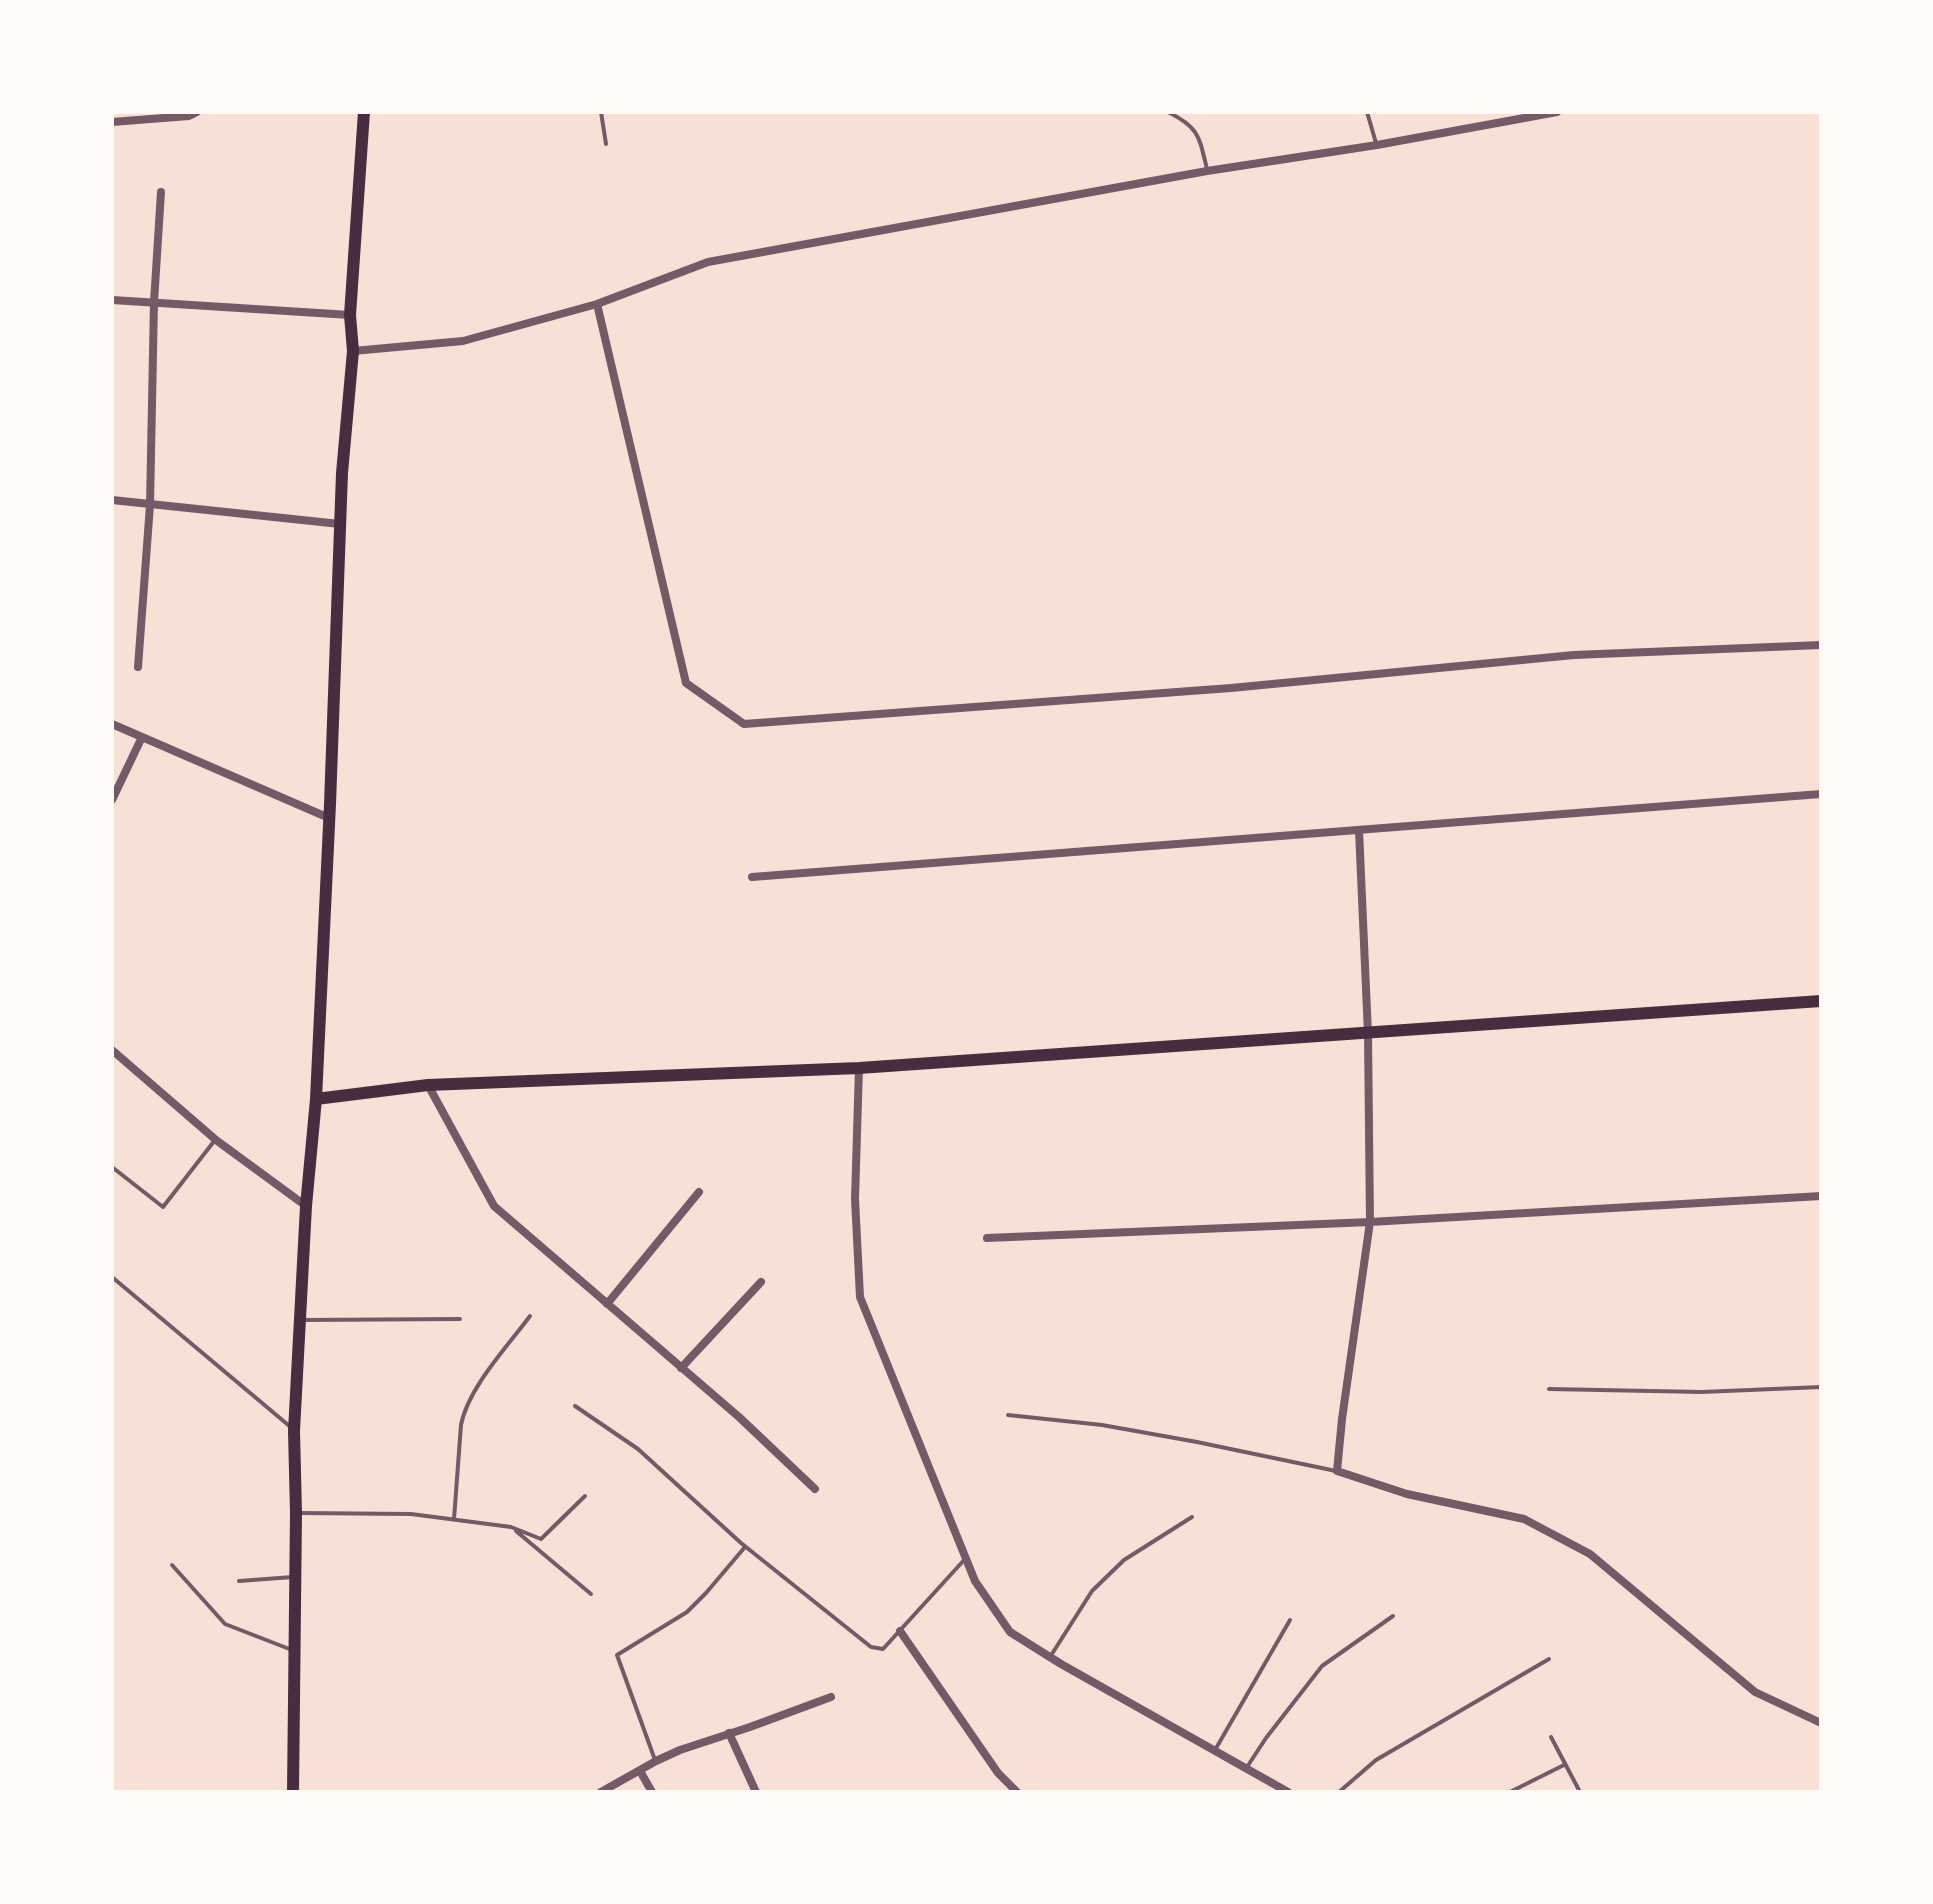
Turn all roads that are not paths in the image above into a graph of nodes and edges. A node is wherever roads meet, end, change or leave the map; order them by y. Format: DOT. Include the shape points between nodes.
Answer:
graph roads {
  1 [pos="197,112"];
  2 [pos="364,112"];
  3 [pos="601,112"];
  4 [pos="1168,112"];
  5 [pos="1367,112"];
  6 [pos="1557,112"];
  7 [pos="112,122"];
  8 [pos="606,144"];
  9 [pos="1377,145"];
  10 [pos="1207,171"];
  11 [pos="161,192"];
  12 [pos="112,300"];
  13 [pos="154,302"];
  14 [pos="597,304"];
  15 [pos="350,315"];
  16 [pos="353,351"];
  17 [pos="112,500"];
  18 [pos="150,505"];
  19 [pos="340,524"];
  20 [pos="1821,645"];
  21 [pos="138,667"];
  22 [pos="112,724"];
  23 [pos="142,737"];
  24 [pos="1821,794"];
  25 [pos="112,800"];
  26 [pos="329,818"];
  27 [pos="1359,830"];
  28 [pos="752,877"];
  29 [pos="1821,1001"];
  30 [pos="1368,1034"];
  31 [pos="112,1050"];
  32 [pos="859,1068"];
  33 [pos="428,1085"];
  34 [pos="316,1099"];
  35 [pos="216,1140"];
  36 [pos="112,1167"];
  37 [pos="699,1192"];
  38 [pos="1821,1196"];
  39 [pos="306,1206"];
  40 [pos="1370,1222"];
  41 [pos="987,1238"];
  42 [pos="112,1277"];
  43 [pos="761,1282"];
  44 [pos="607,1304"];
  45 [pos="530,1316"];
  46 [pos="460,1319"];
  47 [pos="301,1320"];
  48 [pos="681,1368"];
  49 [pos="1821,1387"];
  50 [pos="1549,1389"];
  51 [pos="575,1406"];
  52 [pos="1008,1415"];
  53 [pos="294,1431"];
  54 [pos="1337,1471"];
  55 [pos="815,1489"];
  56 [pos="585,1496"];
  57 [pos="296,1513"];
  58 [pos="1192,1517"];
  59 [pos="454,1519"];
  60 [pos="511,1527"];
  61 [pos="745,1547"];
  62 [pos="965,1559"];
  63 [pos="172,1565"];
  64 [pos="295,1577"];
  65 [pos="239,1581"];
  66 [pos="591,1594"];
  67 [pos="1393,1616"];
  68 [pos="1290,1620"];
  69 [pos="900,1631"];
  70 [pos="294,1651"];
  71 [pos="1050,1657"];
  72 [pos="1549,1659"];
  73 [pos="831,1697"];
  74 [pos="1821,1723"];
  75 [pos="729,1733"];
  76 [pos="1551,1737"];
  77 [pos="1215,1750"];
  78 [pos="656,1761"];
  79 [pos="1564,1765"];
  80 [pos="1246,1768"];
  81 [pos="640,1771"];
  82 [pos="293,1792"];
  83 [pos="601,1792"];
  84 [pos="652,1792"];
  85 [pos="756,1792"];
  86 [pos="1017,1792"];
  87 [pos="1288,1792"];
  88 [pos="1339,1792"];
  89 [pos="1510,1792"];
  90 [pos="1580,1792"];
  1 -- 7 [label="street"];
  2 -- 15 [label="main road"];
  3 -- 8 [label="lane"];
  4 -- 10 [label="lane" via="1196,131"];
  5 -- 9 [label="lane"];
  6 -- 9 [label="street"];
  9 -- 10 [label="street"];
  10 -- 14 [label="street" via="708,262"];
  11 -- 13 [label="street"];
  12 -- 13 [label="street"];
  13 -- 15 [label="street"];
  13 -- 18 [label="street"];
  14 -- 16 [label="street" via="463,341"];
  14 -- 20 [label="street" via="686,683 744,724 1231,688 1574,655"];
  15 -- 16 [label="main road"];
  16 -- 19 [label="main road"];
  17 -- 18 [label="street"];
  18 -- 19 [label="street"];
  18 -- 21 [label="street"];
  19 -- 26 [label="main road"];
  22 -- 23 [label="street"];
  23 -- 25 [label="street"];
  23 -- 26 [label="street"];
  24 -- 27 [label="street"];
  26 -- 34 [label="main road"];
  27 -- 28 [label="street"];
  27 -- 30 [label="street"];
  29 -- 30 [label="main road"];
  30 -- 32 [label="main road"];
  30 -- 40 [label="street"];
  31 -- 35 [label="street"];
  32 -- 33 [label="main road"];
  32 -- 62 [label="street" via="855,1199 860,1297"];
  33 -- 34 [label="main road"];
  33 -- 44 [label="street" via="494,1206"];
  34 -- 39 [label="main road"];
  35 -- 36 [label="lane" via="163,1207"];
  35 -- 39 [label="street"];
  37 -- 44 [label="street"];
  38 -- 40 [label="street"];
  39 -- 47 [label="main road"];
  40 -- 41 [label="street"];
  40 -- 54 [label="street"];
  42 -- 53 [label="lane"];
  43 -- 48 [label="street"];
  44 -- 48 [label="street"];
  45 -- 59 [label="lane" via="463,1413"];
  46 -- 47 [label="lane"];
  47 -- 53 [label="main road"];
  48 -- 55 [label="street"];
  49 -- 50 [label="lane" via="1702,1392"];
  51 -- 61 [label="lane" via="638,1449"];
  52 -- 54 [label="lane" via="1102,1425"];
  53 -- 57 [label="main road"];
  54 -- 74 [label="street" via="1407,1494 1524,1519 1590,1554 1755,1692"];
  56 -- 60 [label="lane" via="541,1539"];
  57 -- 59 [label="lane"];
  57 -- 64 [label="main road"];
  58 -- 71 [label="lane" via="1113,1570 1092,1591"];
  59 -- 60 [label="lane"];
  60 -- 66 [label="lane"];
  61 -- 69 [label="lane" via="871,1647 883,1649"];
  61 -- 78 [label="lane" via="687,1612 617,1655"];
  62 -- 69 [label="lane"];
  62 -- 71 [label="street" via="1010,1632"];
  63 -- 70 [label="lane" via="225,1624"];
  64 -- 65 [label="lane"];
  64 -- 70 [label="main road"];
  67 -- 80 [label="lane" via="1322,1666"];
  68 -- 77 [label="lane"];
  69 -- 86 [label="street" via="998,1773"];
  70 -- 82 [label="main road"];
  71 -- 77 [label="street"];
  72 -- 88 [label="lane" via="1376,1760"];
  73 -- 75 [label="street"];
  75 -- 78 [label="street"];
  75 -- 85 [label="street"];
  76 -- 79 [label="lane"];
  77 -- 80 [label="street"];
  78 -- 81 [label="street"];
  79 -- 89 [label="lane"];
  79 -- 90 [label="lane"];
  80 -- 87 [label="street"];
  81 -- 83 [label="street"];
  81 -- 84 [label="street"];
}
